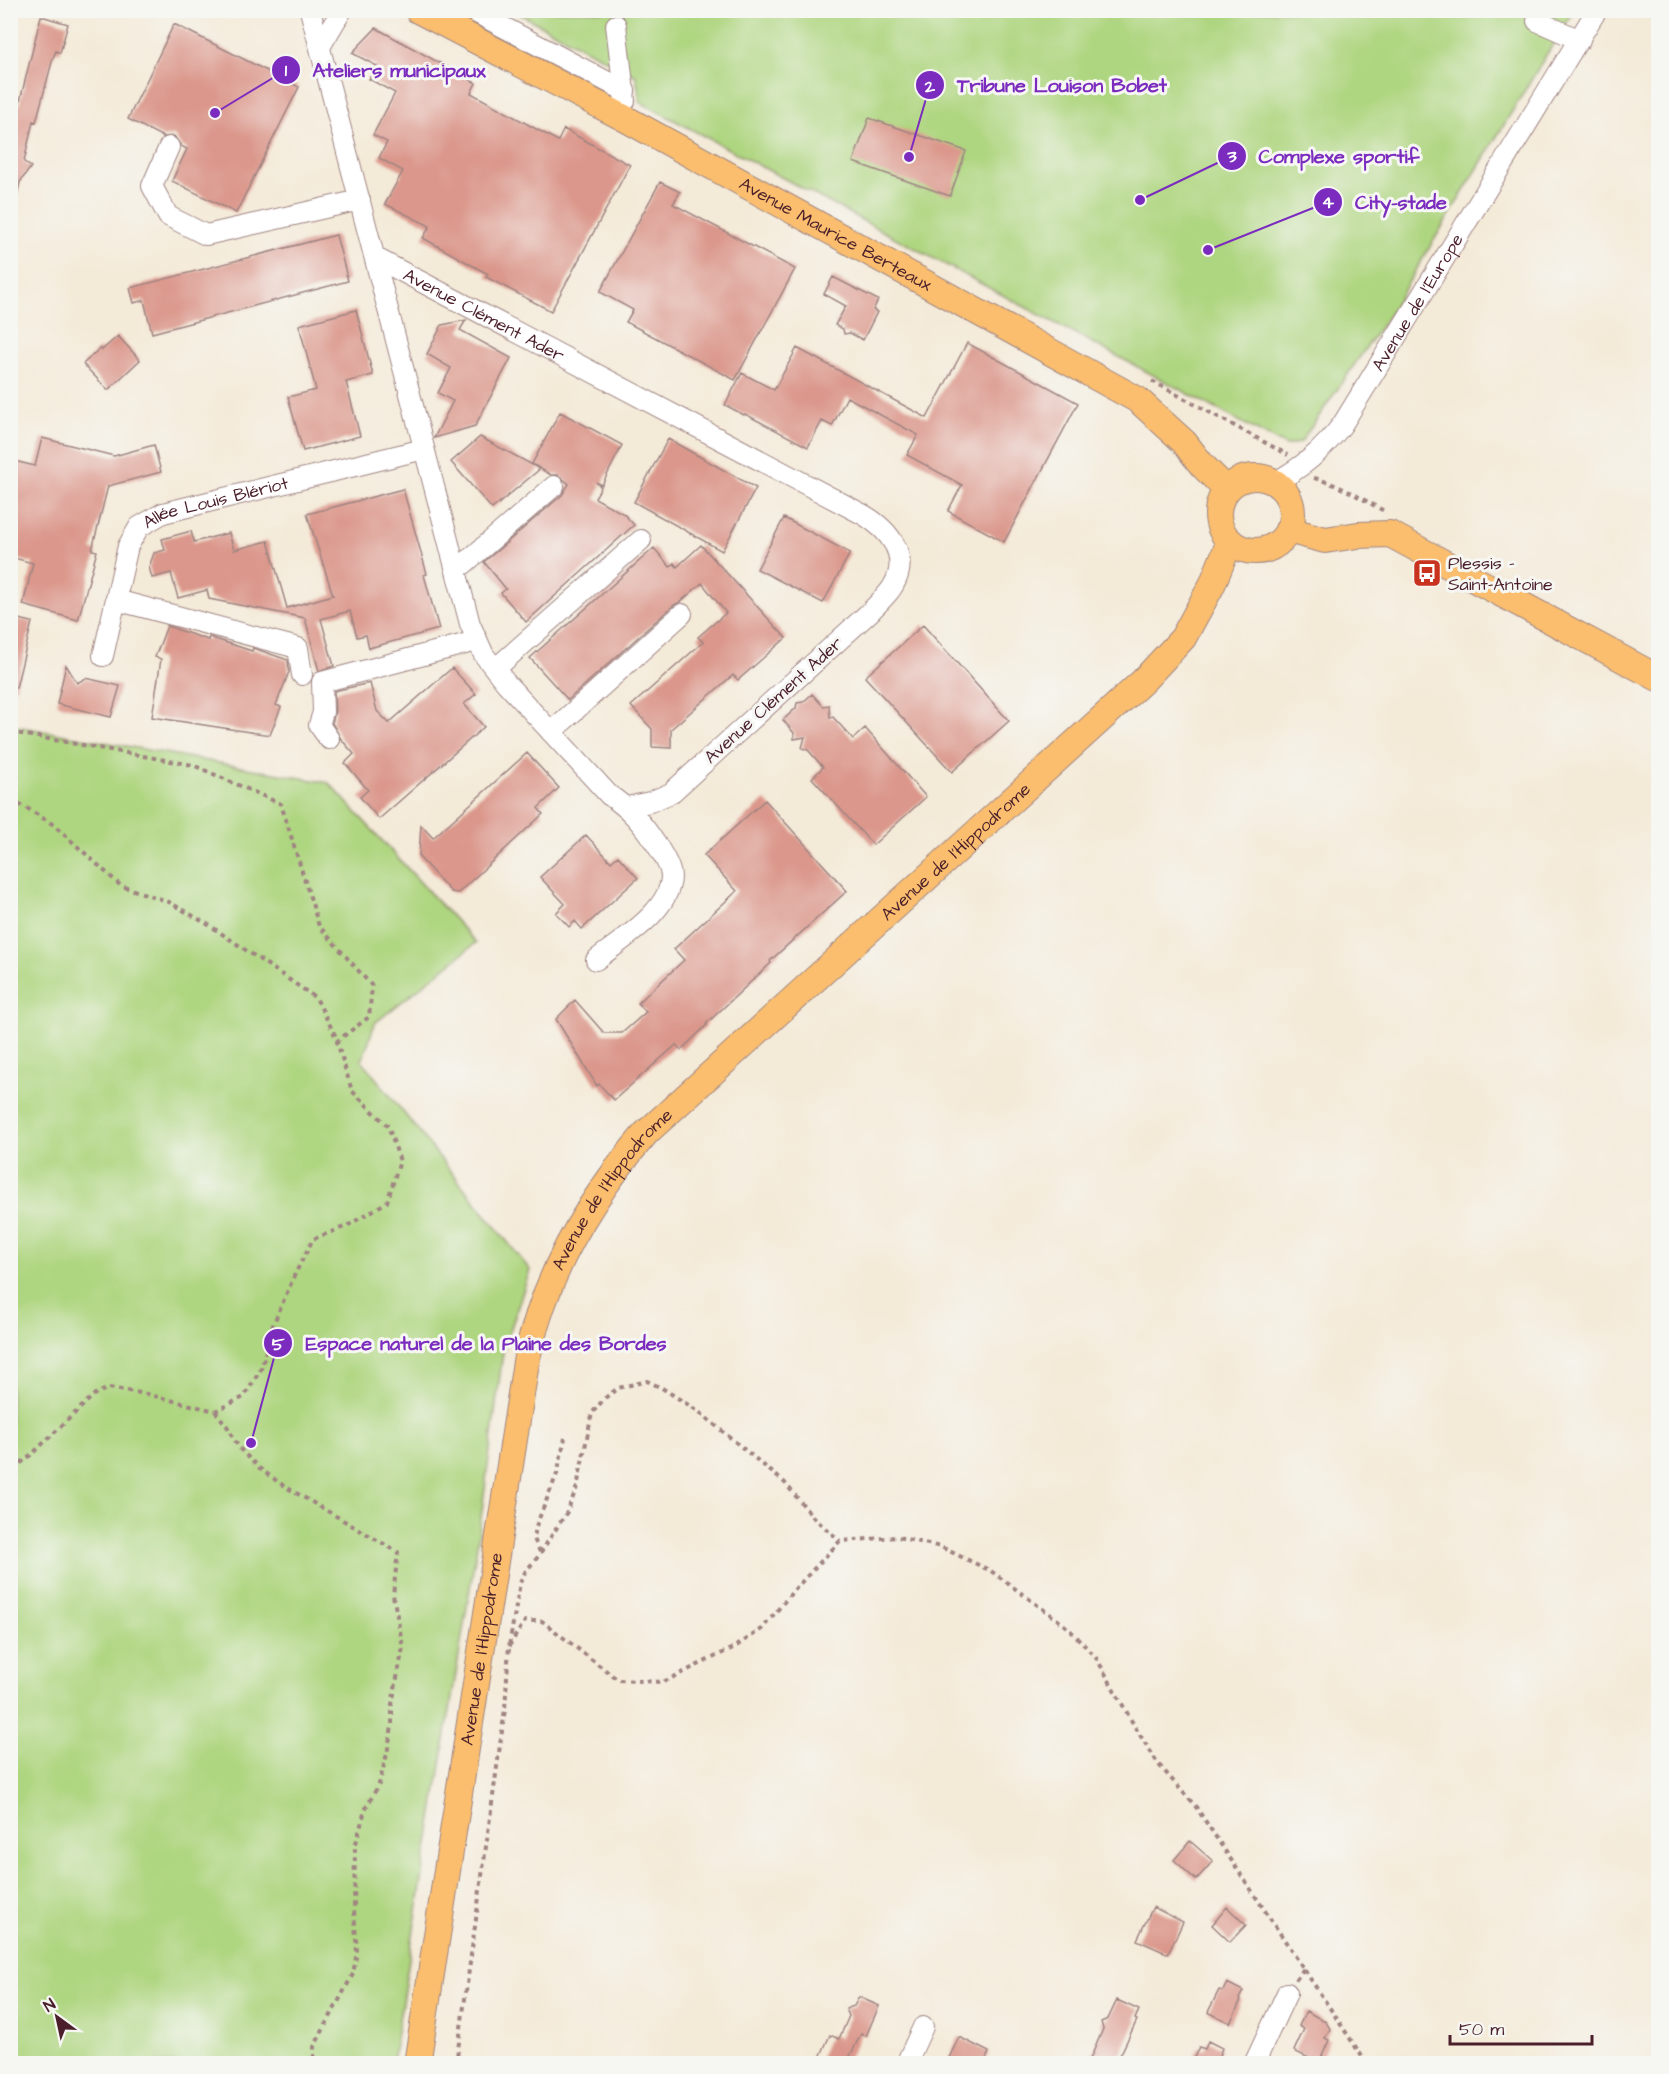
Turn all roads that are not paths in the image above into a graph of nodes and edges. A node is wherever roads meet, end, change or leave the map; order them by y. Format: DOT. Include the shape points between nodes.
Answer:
graph roads {
  1 [pos="310,10"];
  2 [pos="342,10"];
  3 [pos="471,10"];
  4 [pos="1597,10"];
  5 [pos="421,11"];
  6 [pos="1537,21"];
  7 [pos="616,25"];
  8 [pos="1580,40"];
  9 [pos="320,47"];
  10 [pos="625,91"];
  11 [pos="626,119"];
  12 [pos="169,147"];
  13 [pos="360,200"];
  14 [pos="375,258"];
  15 [pos="424,449"];
  16 [pos="1274,483"];
  17 [pos="554,486"];
  18 [pos="1227,490"];
  19 [pos="1288,530"];
  20 [pos="641,540"];
  21 [pos="1230,541"];
  22 [pos="455,567"];
  23 [pos="116,600"];
  24 [pos="682,614"];
  25 [pos="476,641"];
  26 [pos="103,656"];
  27 [pos="495,669"];
  28 [pos="302,675"];
  29 [pos="1659,678"];
  30 [pos="551,732"];
  31 [pos="329,739"];
  32 [pos="627,807"];
  33 [pos="596,960"];
  34 [pos="1287,1994"];
  35 [pos="923,2027"];
  36 [pos="417,2064"];
  37 [pos="906,2064"];
  38 [pos="1254,2064"];
  1 -- 9 [label="street, Avenue Clément Ader"];
  2 -- 9 [label="street"];
  3 -- 10 [label="street"];
  4 -- 8 [label="street, Avenue de l'Europe"];
  5 -- 11 [label="main road, Avenue Maurice Berteaux"];
  6 -- 8 [label="street"];
  7 -- 10 [label="street"];
  8 -- 16 [label="street, Avenue de l'Europe" via="1342,425 1311,460"];
  9 -- 13 [label="street, Avenue Clément Ader"];
  10 -- 11 [label="street"];
  11 -- 18 [label="main road, Avenue Maurice Berteaux" via="1138,400 1184,442"];
  12 -- 13 [label="street" via="152,186 168,216 206,235"];
  13 -- 14 [label="street, Avenue Clément Ader"];
  14 -- 15 [label="street, Avenue Clément Ader"];
  14 -- 32 [label="street, Avenue Clément Ader" via="864,515 890,534 900,567 893,587 871,611 671,793"];
  15 -- 22 [label="street, Avenue Clément Ader"];
  15 -- 23 [label="street, Allée Louis Blériot" via="164,513 139,526 128,546"];
  16 -- 18 [label="main road" via="1245,479"];
  16 -- 19 [label="main road" via="1288,499"];
  17 -- 22 [label="street" via="464,564"];
  18 -- 21 [label="main road" via="1218,510 1223,532"];
  19 -- 21 [label="main road" via="1272,547 1261,550 1239,547"];
  19 -- 29 [label="main road" via="1325,540 1390,534"];
  20 -- 27 [label="street"];
  21 -- 36 [label="main road, Avenue de l'Hippodrome" via="1183,638 1143,681 646,1133 618,1165 562,1258 543,1300 526,1362"];
  22 -- 25 [label="street, Avenue Clément Ader"];
  23 -- 26 [label="street, Allée Louis Blériot"];
  23 -- 28 [label="street" via="298,648"];
  24 -- 30 [label="street"];
  25 -- 27 [label="street, Avenue Clément Ader"];
  25 -- 31 [label="street" via="322,682 323,712 319,725"];
  27 -- 30 [label="street, Avenue Clément Ader"];
  30 -- 32 [label="street, Avenue Clément Ader" via="609,795"];
  32 -- 33 [label="street" via="663,854 671,876 666,899 653,914"];
  34 -- 38 [label="street"];
  35 -- 37 [label="street"];
}
